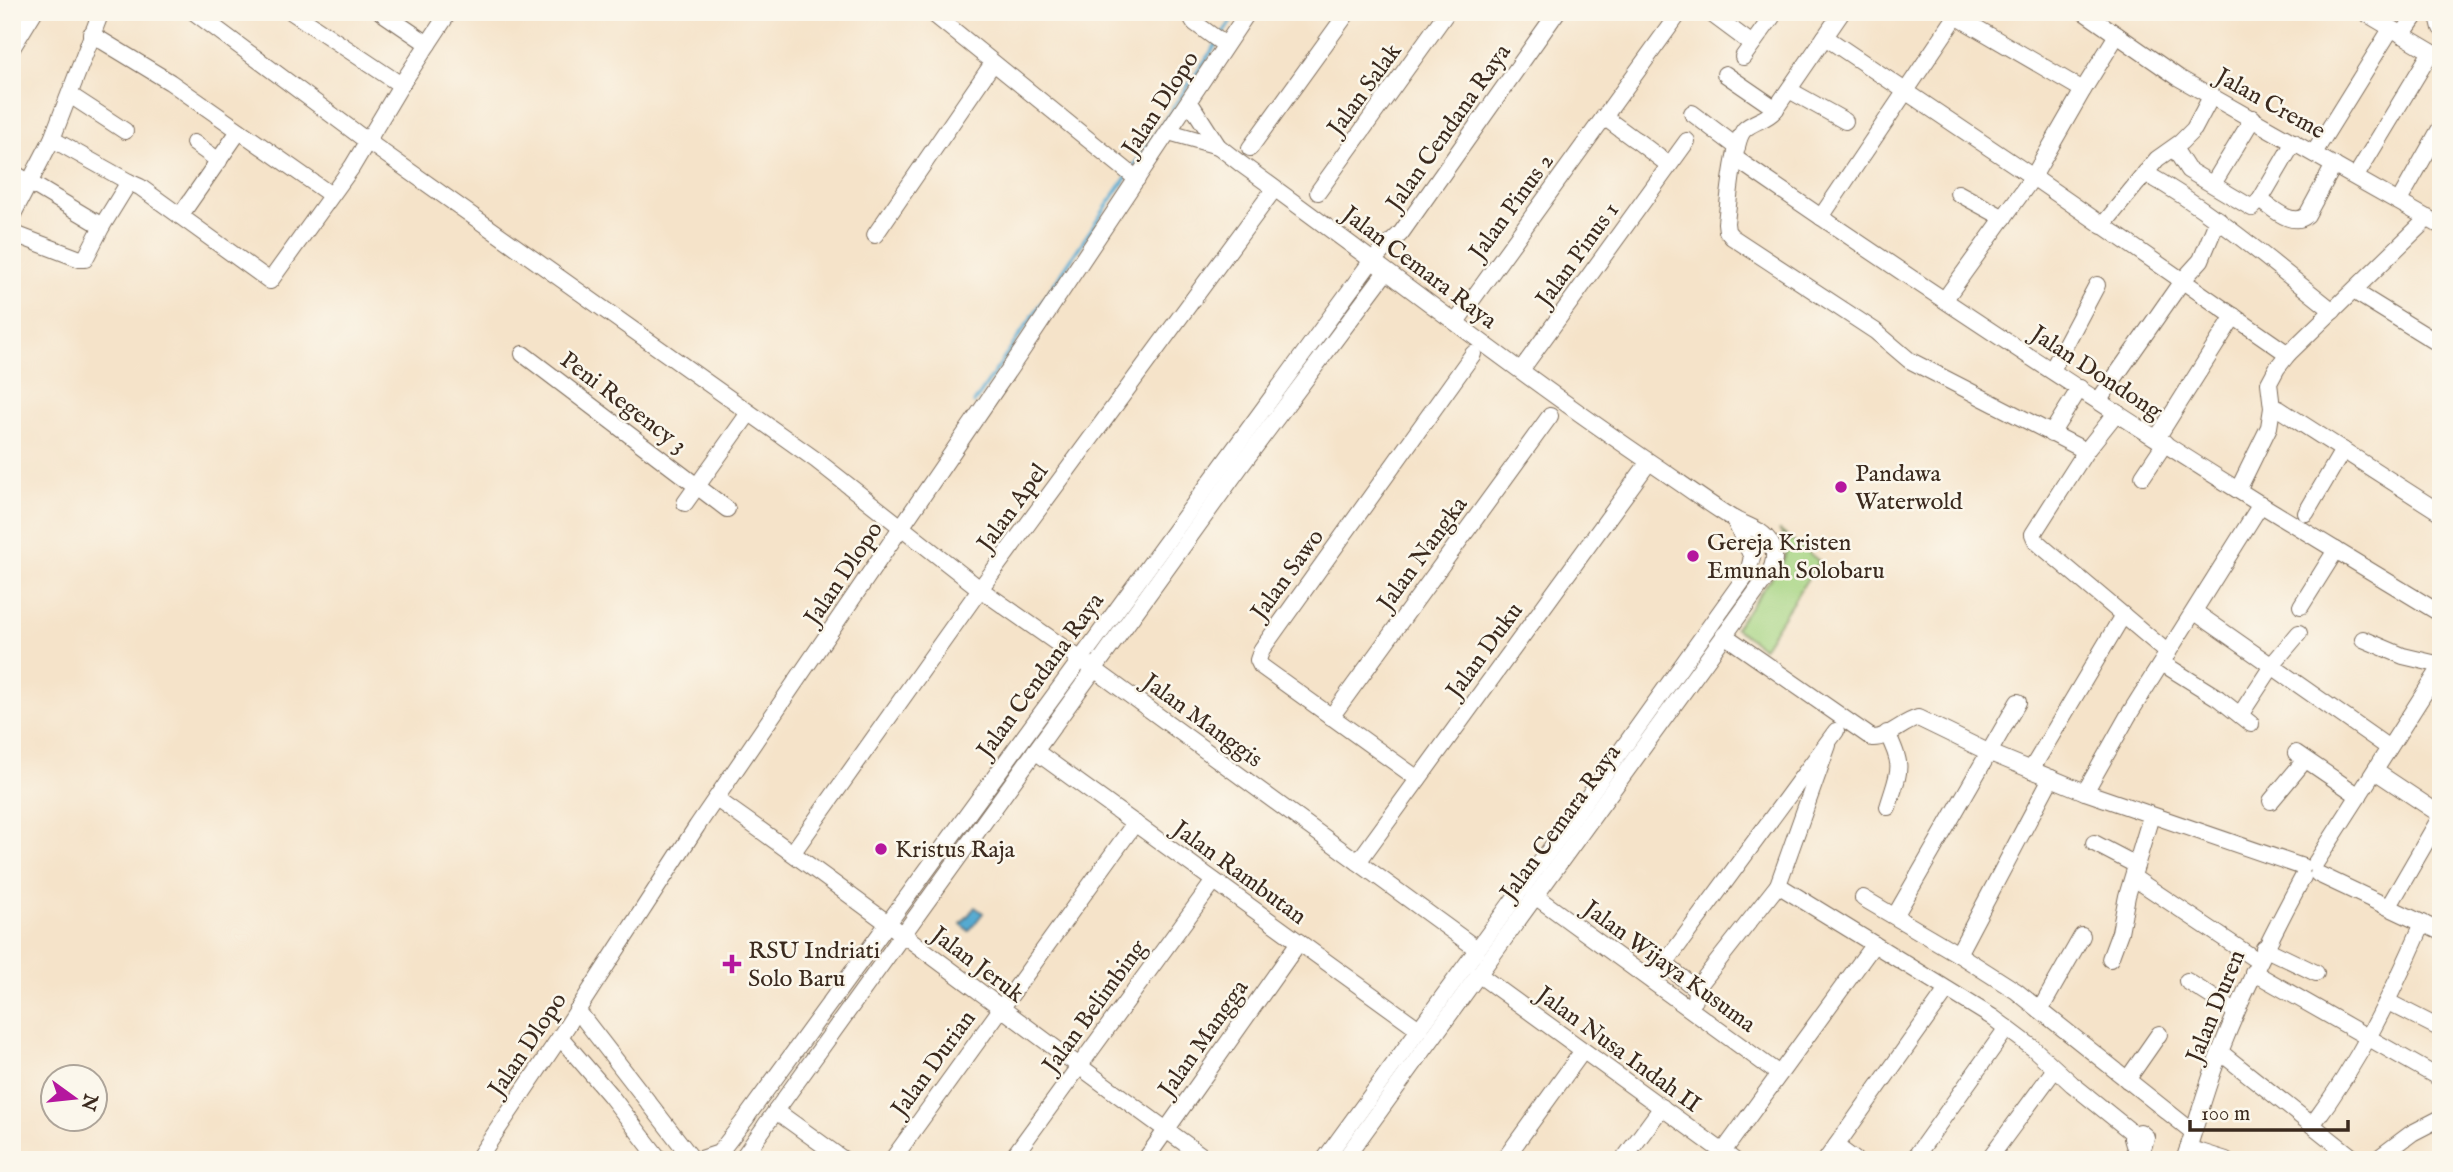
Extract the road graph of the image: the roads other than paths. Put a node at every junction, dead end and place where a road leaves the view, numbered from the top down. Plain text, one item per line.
1 (34, 12) edge
2 (101, 12) edge
3 (194, 12) edge
4 (292, 12) edge
5 (381, 12) edge
6 (449, 12) edge
7 (931, 12) edge
8 (1197, 12) edge
9 (1248, 12) edge
10 (1348, 12) edge
11 (1447, 12) edge
12 (1557, 12) edge
13 (1680, 12) edge
14 (1709, 12) edge
15 (1842, 12) edge
16 (2084, 12) edge
17 (2364, 12) edge
18 (2417, 12) edge
19 (2437, 12) edge
20 (1957, 14) edge
21 (1772, 17) dead end
22 (2441, 27) edge
23 (2396, 32) junction
24 (92, 34) junction
25 (2117, 35) junction
26 (1825, 37) junction
27 (1220, 41) junction
28 (428, 44) junction
29 (12, 48) edge
30 (2436, 55) edge
31 (993, 64) junction
32 (1725, 74) dead end
33 (401, 85) junction
34 (1789, 90) junction
35 (2082, 90) junction
36 (1905, 92) junction
37 (70, 94) junction
38 (2212, 95) junction
39 (1189, 101) junction
40 (1776, 108) junction
41 (1692, 113) dead end
42 (1604, 117) junction
43 (2253, 118) junction
44 (1845, 121) dead end
45 (2441, 127) edge
46 (125, 131) dead end
47 (239, 131) junction
48 (1169, 132) junction
49 (52, 139) junction
50 (367, 141) junction
51 (1687, 141) dead end
52 (2294, 142) junction
53 (194, 143) dead end
54 (1218, 146) junction
55 (1250, 148) dead end
56 (2174, 148) junction
57 (1736, 153) junction
58 (2314, 153) junction
59 (219, 161) junction
60 (2334, 164) junction
61 (1669, 165) junction
62 (12, 172) edge
63 (2145, 173) junction
64 (1132, 176) junction
65 (2356, 176) junction
66 (2033, 177) junction
67 (129, 182) junction
68 (31, 184) junction
69 (2213, 184) junction
70 (1272, 192) dead end
71 (1318, 192) dead end
72 (1958, 193) dead end
73 (331, 195) junction
74 (2260, 200) junction
75 (2399, 201) junction
76 (12, 216) edge
77 (180, 216) junction
78 (1821, 217) junction
79 (2004, 218) junction
80 (2218, 219) junction
81 (2437, 223) edge
82 (102, 226) junction
83 (2102, 226) junction
84 (12, 233) edge
85 (1401, 233) junction
86 (875, 235) dead end
87 (1372, 262) junction
88 (1386, 272) junction
89 (2182, 281) junction
90 (2096, 285) dead end
91 (2360, 295) dead end
92 (1945, 299) junction
93 (2333, 311) junction
94 (2234, 316) junction
95 (1456, 322) junction
96 (2441, 345) edge
97 (523, 354) dead end
98 (1473, 354) dead end
99 (2288, 354) junction
100 (1521, 370) junction
101 (2052, 370) junction
102 (2080, 388) junction
103 (2099, 400) junction
104 (2279, 410) dead end
105 (2117, 412) junction
106 (750, 413) junction
107 (1550, 416) dead end
108 (2051, 434) junction
109 (2161, 440) junction
110 (2343, 450) junction
111 (2086, 452) junction
112 (1234, 462) junction
113 (1646, 466) dead end
114 (2143, 476) dead end
115 (697, 486) junction
116 (2238, 490) junction
117 (685, 503) dead end
118 (2261, 504) junction
119 (727, 509) dead end
120 (2306, 513) dead end
121 (2441, 513) edge
122 (1734, 519) junction
123 (902, 527) junction
124 (2336, 550) junction
125 (980, 589) junction
126 (2301, 606) dead end
127 (2195, 612) junction
128 (2441, 614) edge
129 (2123, 615) junction
130 (1725, 624) junction
131 (2299, 633) dead end
132 (2363, 639) dead end
133 (2165, 658) junction
134 (1087, 664) junction
135 (2273, 666) junction
136 (2441, 666) edge
137 (2018, 702) dead end
138 (1331, 717) junction
139 (1887, 733) junction
140 (2389, 748) junction
141 (1035, 751) junction
142 (1988, 752) junction
143 (2031, 770) junction
144 (2375, 771) junction
145 (2051, 778) junction
146 (1418, 779) junction
147 (2085, 792) junction
148 (2359, 796) junction
149 (2271, 801) dead end
150 (722, 803) dead end
151 (1888, 807) dead end
152 (2151, 816) junction
153 (2441, 816) edge
154 (1135, 823) junction
155 (1576, 826) junction
156 (2094, 843) dead end
157 (793, 852) junction
158 (1358, 862) junction
159 (2310, 870) junction
160 (2135, 872) junction
161 (1214, 881) junction
162 (1778, 885) junction
163 (1535, 896) junction
164 (1863, 898) dead end
165 (2389, 906) junction
166 (1895, 916) junction
167 (886, 923) junction
168 (2435, 927) edge
169 (902, 935) junction
170 (2082, 936) dead end
171 (1299, 942) junction
172 (1874, 944) junction
173 (1477, 949) junction
174 (1958, 954) junction
175 (2109, 959) dead end
176 (2258, 960) junction
177 (1665, 964) junction
178 (2316, 973) dead end
179 (1478, 974) junction
180 (1652, 981) junction
181 (2187, 981) dead end
182 (1696, 989) junction
183 (1947, 990) junction
184 (2388, 1002) junction
185 (1000, 1009) junction
186 (577, 1010) junction
187 (2040, 1010) junction
188 (2236, 1012) junction
189 (1696, 1013) junction
190 (2007, 1028) junction
191 (1419, 1029) junction
192 (2441, 1029) edge
193 (2159, 1034) dead end
194 (560, 1037) junction
195 (2369, 1039) junction
196 (1582, 1052) junction
197 (2220, 1052) junction
198 (1078, 1066) junction
199 (2055, 1069) junction
200 (1779, 1074) junction
201 (629, 1078) junction
202 (1393, 1079) junction
203 (2441, 1079) edge
204 (2127, 1080) junction
205 (610, 1095) junction
206 (1661, 1107) junction
207 (776, 1111) junction
208 (2441, 1118) edge
209 (2312, 1125) junction
210 (1166, 1130) junction
211 (2193, 1132) junction
212 (2134, 1134) dead end
213 (1836, 1146) junction
214 (2001, 1153) edge
215 (2186, 1154) edge
216 (1725, 1157) edge
217 (703, 1159) edge
218 (477, 1160) edge
219 (660, 1160) edge
220 (694, 1160) edge
221 (741, 1160) edge
222 (844, 1160) edge
223 (892, 1160) edge
224 (1012, 1160) edge
225 (1144, 1160) edge
226 (1208, 1160) edge
227 (1324, 1160) edge
228 (1344, 1160) edge
229 (1504, 1160) edge
230 (1623, 1160) edge
231 (1826, 1160) edge
232 (1855, 1160) edge
233 (1913, 1160) edge
234 (1988, 1160) edge
235 (2226, 1160) edge
236 (2356, 1160) edge
237 (2376, 1160) edge

1 - 29 street
2 - 24 street
3 - 50 street, Jalan Manggis
4 - 33 street
5 - 28 street
6 - 28 street
7 - 31 street
8 - 27 street
9 - 27 street, Jalan Dlopo
10 - 55 street
11 - 71 street, Jalan Salak
12 - 85 street, Jalan Cendana Raya
13 - 42 street, Jalan Pinus 2
14 - 21 street
15 - 26 street
16 - 25 street, Jalan Creme
17 - 23 street
18 - 23 street
19 - 22 street
20 - 35 street
20 - 36 street
23 - 30 street
23 - 58 street
24 - 37 street
24 - 47 street
25 - 35 street
25 - 38 street, Jalan Creme
26 - 34 street
26 - 36 street
27 - 39 street, Jalan Dlopo
28 - 33 street
30 - 65 street
31 - 64 street
31 - 86 street
32 - 40 street
33 - 50 street
34 - 40 street
34 - 44 street
35 - 66 street
36 - 66 street
36 - 78 street
37 - 46 street
37 - 49 street
38 - 43 street, Jalan Creme
38 - 56 street
39 - 48 street, Jalan Dlopo
39 - 54 street
40 - 57 street
41 - 57 street, Jalan Dondong
42 - 61 street
42 - 95 street, Jalan Pinus 2
43 - 52 street, Jalan Creme
43 - 69 street
45 - 75 street
47 - 59 street
47 - 73 street
48 - 54 street
48 - 64 street, Jalan Dlopo
49 - 67 street
49 - 68 street
50 - 73 street
50 - 106 street, Jalan Manggis
51 - 61 street, Jalan Pinus 1
52 - 58 street, Jalan Creme
52 - 74 street
53 - 59 street
54 - 87 street, Jalan Cemara Raya
56 - 63 street
56 - 69 street
57 - 78 street, Jalan Dondong
57 - 108 street
58 - 60 street, Jalan Creme
59 - 77 street
60 - 65 street, Jalan Creme
60 - 74 street
61 - 100 street, Jalan Pinus 1
62 - 68 street
63 - 80 street
63 - 83 street
64 - 123 street, Jalan Dlopo
65 - 75 street, Jalan Creme
66 - 79 street
66 - 83 street
67 - 77 street
67 - 82 street
68 - 76 street
68 - 82 street
69 - 74 street
70 - 125 street, Jalan Apel
72 - 79 street
73 - 77 street
75 - 81 street, Jalan Creme
78 - 92 street, Jalan Dondong
79 - 92 street
80 - 89 street
80 - 93 street
81 - 93 street
82 - 84 street
83 - 89 street
85 - 87 street, Jalan Cendana Raya
85 - 88 street, Jalan Cendana Raya
87 - 88 street, Jalan Cemara Raya
87 - 112 street, Jalan Cendana Raya
88 - 95 street, Jalan Cemara Raya
88 - 112 street, Jalan Cendana Raya
89 - 94 street
89 - 103 street
90 - 101 street
91 - 96 street
92 - 101 street, Jalan Dondong
93 - 99 street
94 - 99 street
94 - 109 street
95 - 100 street, Jalan Cemara Raya
97 - 115 street, Peni Regency 3
98 - 138 street, Jalan Sawo
99 - 116 street
100 - 122 street, Jalan Cemara Raya
101 - 102 street, Jalan Dondong
102 - 103 street, Jalan Dondong
102 - 108 street
103 - 105 street, Jalan Dondong
104 - 110 street
105 - 109 street, Jalan Dondong
105 - 111 street
106 - 115 street, Peni Regency 3
106 - 123 street, Jalan Manggis
107 - 138 street, Jalan Nangka
108 - 111 street
109 - 114 street
109 - 116 street, Jalan Dondong
110 - 120 street
110 - 121 street
111 - 129 street
112 - 134 street, Jalan Cendana Raya
113 - 146 street, Jalan Duku
115 - 117 street, Peni Regency 3
115 - 119 street, Peni Regency 3
116 - 118 street, Jalan Dondong
118 - 124 street, Jalan Dondong
118 - 127 street
122 - 130 street, Jalan Cemara Raya
122 - 130 street, Jalan Cemara Raya
123 - 125 street, Jalan Manggis
123 - 186 street, Jalan Dlopo
124 - 126 street
124 - 128 street, Jalan Dondong
125 - 134 street, Jalan Manggis
125 - 157 street, Jalan Apel
127 - 133 street
127 - 135 street
129 - 133 street
129 - 143 street
130 - 139 street
130 - 155 street, Jalan Cemara Raya
131 - 135 street
132 - 136 street
133 - 135 street
133 - 147 street
134 - 141 street, Jalan Cendana Raya
134 - 158 street, Jalan Manggis
134 - 167 street, Jalan Cendana Raya
135 - 140 street
136 - 140 street, Jalan Duren
137 - 142 street
138 - 146 street, Jalan Sawo
139 - 142 street
139 - 151 street
140 - 144 street, Jalan Duren
141 - 154 street, Jalan Rambutan
141 - 169 street, Jalan Cendana Raya
142 - 143 street
142 - 166 street
143 - 145 street
144 - 148 street, Jalan Duren
144 - 153 street
145 - 147 street
145 - 174 street
146 - 158 street, Jalan Duku
147 - 152 street
148 - 149 street
148 - 159 street, Jalan Duren
150 - 157 street, Jalan Jeruk
152 - 159 street
152 - 160 street
153 - 165 street
154 - 161 street, Jalan Rambutan
154 - 185 street, Jalan Durian
155 - 163 street, Jalan Cemara Raya
155 - 173 street, Jalan Cemara Raya
156 - 160 street
157 - 167 street, Jalan Jeruk
158 - 173 street, Jalan Manggis
159 - 165 street
159 - 176 street, Jalan Duren
160 - 175 street
160 - 176 street
161 - 171 street, Jalan Rambutan
161 - 198 street, Jalan Belimbing
162 - 172 street
162 - 177 street
162 - 182 street
163 - 179 street, Jalan Cemara Raya
163 - 180 street, Jalan Wijaya Kusuma
164 - 166 street
165 - 168 street
166 - 174 street
167 - 169 street, Jalan Jeruk
167 - 217 street, Jalan Cendana Raya
168 - 184 street
169 - 185 street, Jalan Jeruk
169 - 207 street, Jalan Cendana Raya
170 - 187 street
171 - 191 street, Jalan Rambutan
171 - 210 street, Jalan Mangga
172 - 183 street
172 - 200 street
173 - 191 street, Jalan Cemara Raya
174 - 187 street
176 - 178 street
176 - 188 street, Jalan Duren
176 - 195 street
177 - 180 street
177 - 182 street
179 - 196 street, Jalan Nusa Indah II
179 - 202 street, Jalan Cemara Raya
180 - 189 street, Jalan Wijaya Kusuma
181 - 188 street
182 - 189 street
183 - 190 street
183 - 213 street
184 - 192 street
184 - 195 street
185 - 198 street, Jalan Jeruk
185 - 223 street, Jalan Durian
186 - 194 street, Jalan Dlopo
186 - 201 street
187 - 204 street
188 - 197 street, Jalan Duren
189 - 200 street, Jalan Wijaya Kusuma
190 - 199 street
190 - 233 street
191 - 202 street, Jalan Cemara Raya
193 - 204 street
194 - 205 street
194 - 218 street, Jalan Dlopo
195 - 203 street
195 - 209 street
196 - 206 street, Jalan Nusa Indah II
196 - 229 street
197 - 209 street
197 - 211 street, Jalan Duren
198 - 210 street, Jalan Jeruk
198 - 224 street, Jalan Belimbing
199 - 212 street
199 - 214 street
200 - 216 street
201 - 205 street
201 - 220 street
202 - 227 street, Jalan Cemara Raya
202 - 228 street, Jalan Cemara Raya
204 - 211 street
205 - 219 street
206 - 216 street, Jalan Nusa Indah II
206 - 230 street
207 - 221 street, Jalan Cendana Raya
207 - 222 street
208 - 237 street
209 - 236 street
210 - 225 street, Jalan Mangga
210 - 226 street, Jalan Jeruk
211 - 215 street, Jalan Duren
213 - 231 street
213 - 232 street
214 - 234 street
215 - 235 street
217 - 220 street

